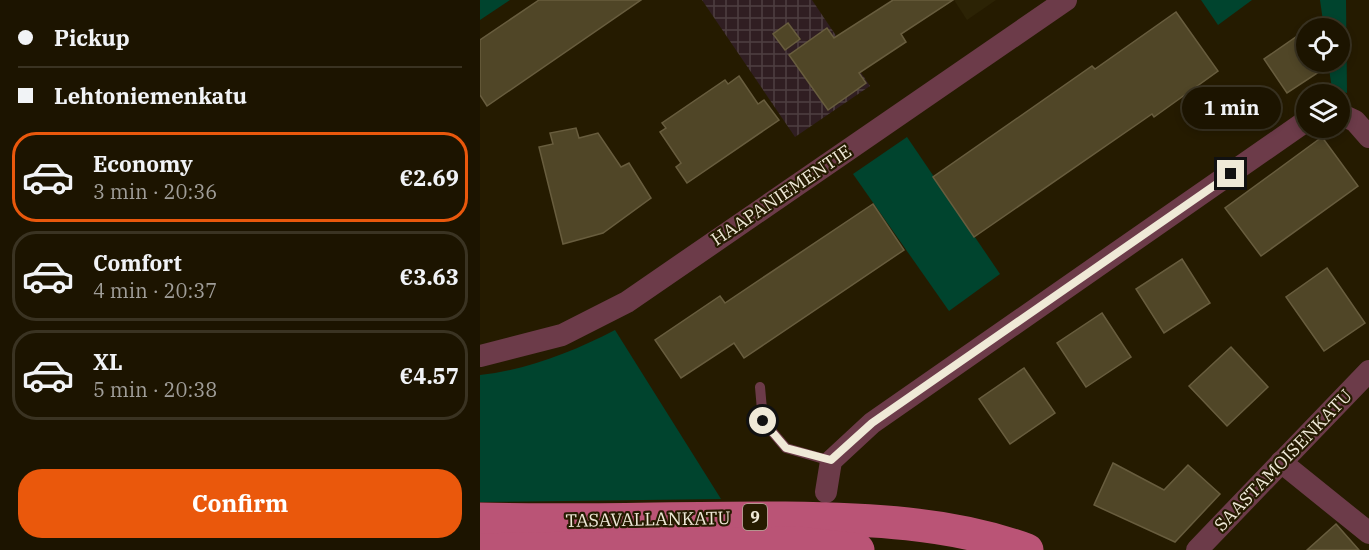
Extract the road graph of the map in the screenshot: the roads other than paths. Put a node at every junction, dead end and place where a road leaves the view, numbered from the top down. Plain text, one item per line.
1 (1066, 0) edge
2 (1350, 119) edge
3 (1296, 128) edge
4 (1369, 138) edge
5 (480, 356) edge
6 (1369, 371) edge
7 (760, 387) dead end
8 (831, 460) junction
9 (1281, 462) junction
10 (826, 492) dead end
11 (480, 519) edge
12 (1369, 533) edge
13 (480, 550) edge
14 (858, 550) edge
15 (1027, 550) edge
16 (1197, 550) edge

1 - 5 street, HAAPANIEMENTIE
2 - 4 street
3 - 8 street
6 - 9 street, SAASTAMOISENKATU
7 - 8 lane
8 - 10 street
9 - 12 street
9 - 16 street, SAASTAMOISENKATU
11 - 15 main road, TASAVALLANKATU / 9
13 - 14 main road, TASAVALLANKATU / 9

